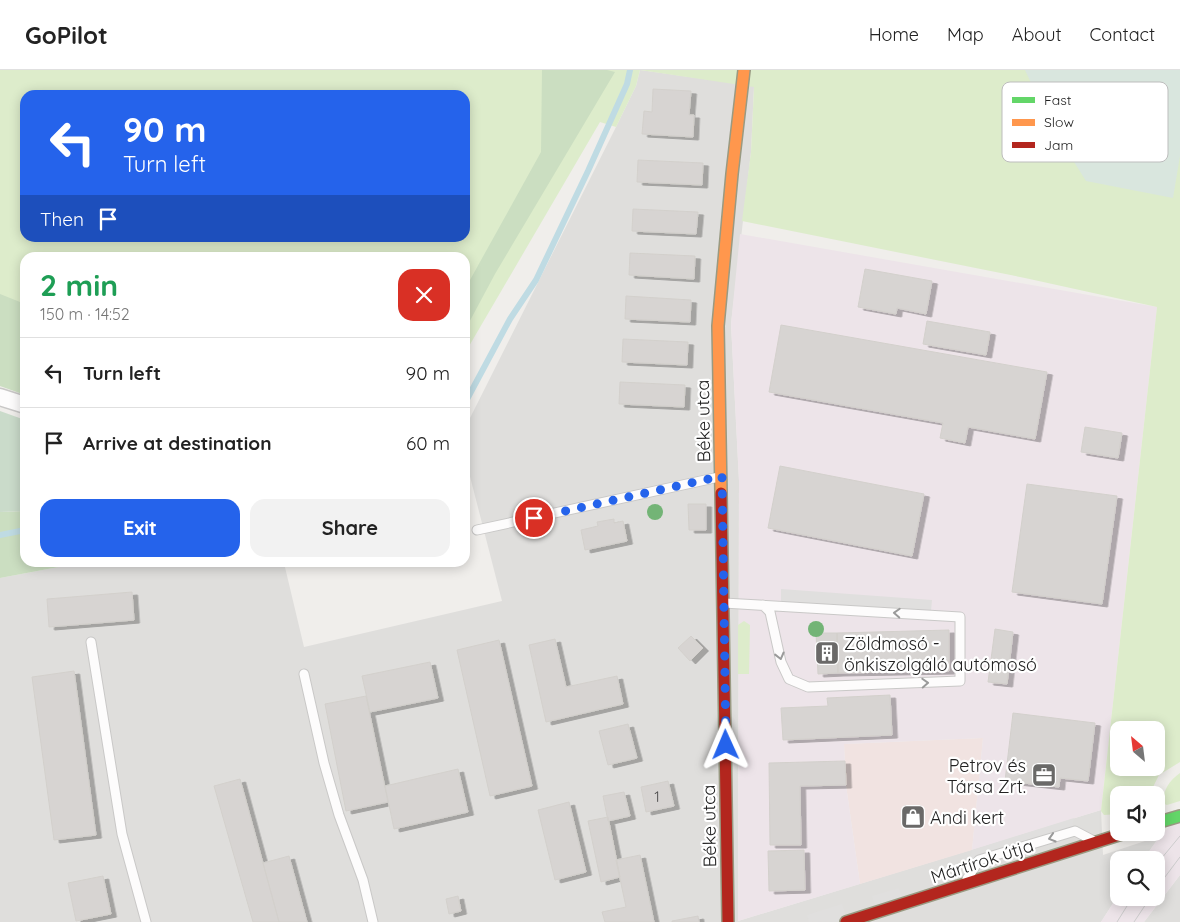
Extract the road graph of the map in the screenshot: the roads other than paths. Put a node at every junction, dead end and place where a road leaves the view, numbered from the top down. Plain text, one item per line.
1 (744, 70) edge
2 (0, 396) edge
3 (20, 403) edge
4 (722, 476) junction
5 (477, 530) dead end
6 (724, 603) junction
7 (763, 605) junction
8 (90, 642) dead end
9 (304, 674) dead end
10 (1180, 816) edge
11 (1165, 821) edge
12 (1110, 838) edge
13 (1097, 842) junction
14 (963, 885) junction
15 (146, 922) edge
16 (373, 922) edge
17 (728, 922) edge
18 (846, 922) edge

1 - 4 street, Béke utca
2 - 3 street
4 - 5 lane
4 - 6 street, Béke utca
6 - 7 lane
6 - 17 street, Béke utca
7 -> 7 lane
8 - 15 lane
9 - 16 lane
10 - 11 street
12 - 13 street, Mártírok útja
13 - 14 street, Mártírok útja
13 -> 14 lane
14 - 18 street, Mártírok útja

